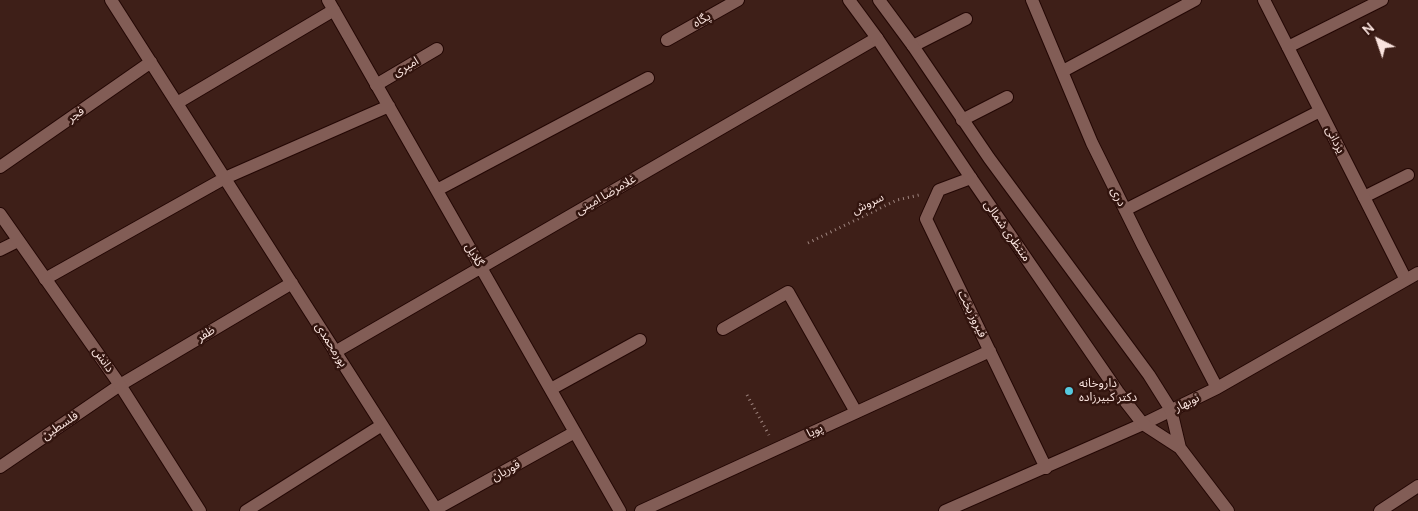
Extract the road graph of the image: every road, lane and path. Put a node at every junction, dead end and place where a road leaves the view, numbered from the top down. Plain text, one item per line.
1 (111, 0) edge
2 (738, 0) edge
3 (848, 0) edge
4 (880, 0) edge
5 (1032, 0) edge
6 (1195, 0) edge
7 (1264, 0) edge
8 (1382, 0) edge
9 (331, 5) edge
10 (966, 19) dead end
11 (877, 38) junction
12 (666, 40) dead end
13 (913, 46) junction
14 (1288, 47) junction
15 (437, 49) dead end
16 (151, 62) junction
17 (1063, 71) junction
18 (648, 78) dead end
19 (376, 84) junction
20 (1007, 97) dead end
21 (177, 103) junction
22 (389, 106) junction
23 (1320, 111) junction
24 (962, 120) junction
25 (0, 167) edge
26 (1408, 175) dead end
27 (225, 178) junction
28 (971, 178) junction
29 (437, 190) junction
30 (939, 190) junction
31 (1364, 198) junction
32 (1125, 210) junction
33 (0, 214) edge
34 (18, 241) junction
35 (808, 243) dead end
36 (0, 250) edge
37 (481, 267) junction
38 (1418, 273) edge
39 (45, 279) junction
40 (1406, 280) junction
41 (292, 283) junction
42 (723, 329) dead end
43 (640, 340) dead end
44 (990, 351) junction
45 (335, 352) junction
46 (120, 385) junction
47 (1216, 388) junction
48 (551, 390) junction
49 (747, 395) dead end
50 (1172, 410) junction
51 (856, 412) junction
52 (1143, 424) junction
53 (382, 425) junction
54 (576, 432) junction
55 (1180, 448) junction
56 (776, 449) junction
57 (0, 467) edge
58 (1046, 468) junction
59 (1418, 486) edge
60 (436, 510) edge
61 (200, 511) edge
62 (246, 511) edge
63 (620, 511) edge
64 (641, 511) edge
65 (945, 511) edge
66 (1228, 511) edge
67 (1380, 511) edge

1 - 16 street, پورمحمدی
2 - 12 street, پگاه
3 - 11 street, منتظری شمالی
4 - 13 street, منتظری شمالی
5 - 17 street, دری
6 - 17 street
7 - 14 street, یزدانی
8 - 14 street
9 - 19 street, گلایل
9 - 21 street
10 - 13 street
11 - 28 street, منتظری شمالی
11 - 37 street, غلامرضا امینی
13 - 24 street, منتظری شمالی
14 - 23 street, یزدانی
15 - 19 street, امیری
16 - 21 street, پورمحمدی
16 - 25 street, فجر
17 - 32 street, دری
18 - 29 street
19 - 22 street, گلایل
20 - 24 street
21 - 27 street, پورمحمدی
22 - 27 street
22 - 29 street, گلایل
23 - 31 street, یزدانی
23 - 32 street
24 - 50 street, منتظری شمالی
26 - 31 street
27 - 39 street
27 - 41 street, پورمحمدی
28 - 30 street
28 - 52 street, منتظری شمالی
29 - 37 street, گلایل
30 - 35 path, سروش
30 - 44 street, فیروز بخت
31 - 40 street, یزدانی
32 - 47 street, دری
33 - 34 street, دانش
34 - 36 street
34 - 39 street, دانش
37 - 45 street, غلامرضا امینی
37 - 48 street, گلایل
38 - 40 street, نوبهار
39 - 46 street, دانش
40 - 47 street, نوبهار
41 - 45 street, پورمحمدی
41 - 46 street, ظفر
42 - 51 street
43 - 48 street
44 - 51 street, پویا
44 - 58 street, فیروز بخت
45 - 53 street, پورمحمدی
46 - 57 street, فلسطین
46 - 61 street, دانش
47 - 50 street, نوبهار
48 - 54 street, گلایل
49 - 56 path
50 - 52 street, نوبهار
50 - 55 street, منتظری شمالی
51 - 56 street, پویا
52 - 55 street, منتظری شمالی
52 - 58 street, نوبهار
53 - 60 street, پورمحمدی
53 - 62 street
54 - 60 street, قوریان
54 - 63 street, گلایل
55 - 66 street, منتظری شمالی
56 - 64 street, پویا
58 - 65 street, نوبهار
59 - 67 street

